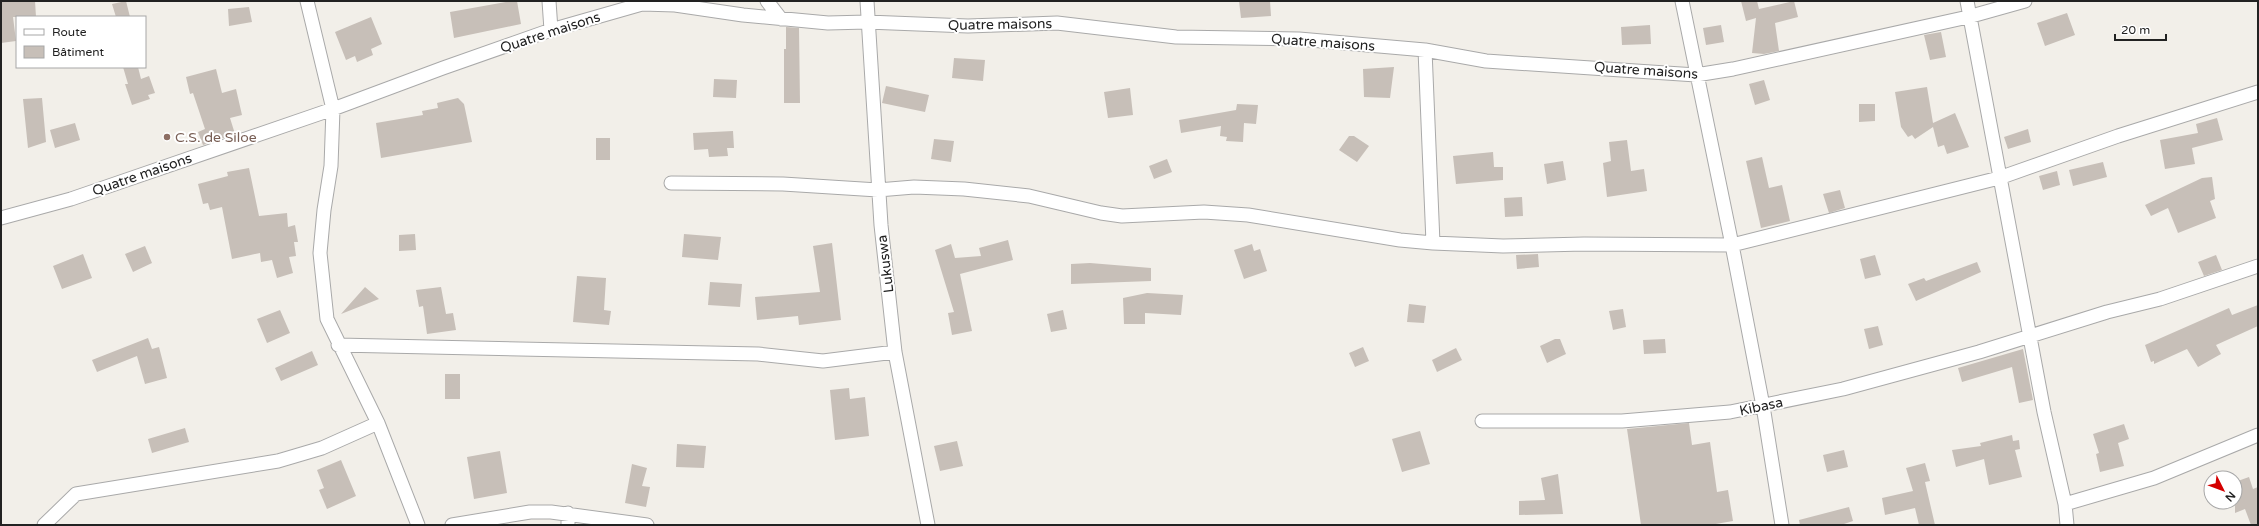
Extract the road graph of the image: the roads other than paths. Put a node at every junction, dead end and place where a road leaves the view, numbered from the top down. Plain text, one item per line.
1 (307, 1) edge
2 (549, 1) edge
3 (767, 1) edge
4 (867, 1) edge
5 (1682, 1) edge
6 (1967, 1) edge
7 (2025, 1) edge
8 (1968, 16) junction
9 (781, 19) junction
10 (867, 22) junction
11 (551, 30) junction
12 (1425, 50) junction
13 (1696, 75) junction
14 (2258, 92) edge
15 (333, 109) junction
16 (1999, 178) junction
17 (671, 183) dead end
18 (878, 190) junction
19 (1, 218) edge
20 (1433, 243) junction
21 (1732, 245) junction
22 (2258, 266) edge
23 (2031, 335) junction
24 (338, 345) junction
25 (896, 352) junction
26 (1763, 406) junction
27 (1482, 421) dead end
28 (378, 423) junction
29 (2258, 435) edge
30 (2066, 504) junction
31 (568, 519) edge
32 (44, 525) edge
33 (418, 525) edge
34 (452, 525) edge
35 (647, 525) edge
36 (928, 525) edge
37 (1782, 525) edge
38 (2067, 525) edge

1 - 15 street
2 - 11 street
3 - 9 street
4 - 10 street, Lukuswa
5 - 13 street
6 - 8 street
7 - 8 street, Quatre maisons
8 - 13 street, Quatre maisons
8 - 16 street
9 - 10 street, Quatre maisons
9 - 11 street, Quatre maisons
10 - 12 street, Quatre maisons
10 - 18 street, Lukuswa
11 - 15 street, Quatre maisons
12 - 13 street, Quatre maisons
12 - 20 street
13 - 21 street
14 - 16 street
15 - 19 street, Quatre maisons
15 - 24 street
16 - 21 street
16 - 23 street
17 - 18 street
18 - 20 street
18 - 25 street, Lukuswa
20 - 21 street
21 - 26 street
22 - 23 street, Kibasa
23 - 26 street, Kibasa
23 - 30 street
24 - 25 street
24 - 28 street
25 - 36 street, Lukuswa
26 - 27 street, Kibasa
26 - 37 street
28 - 32 street
28 - 33 street
29 - 30 street
30 - 38 street
31 - 34 street
31 - 35 street

